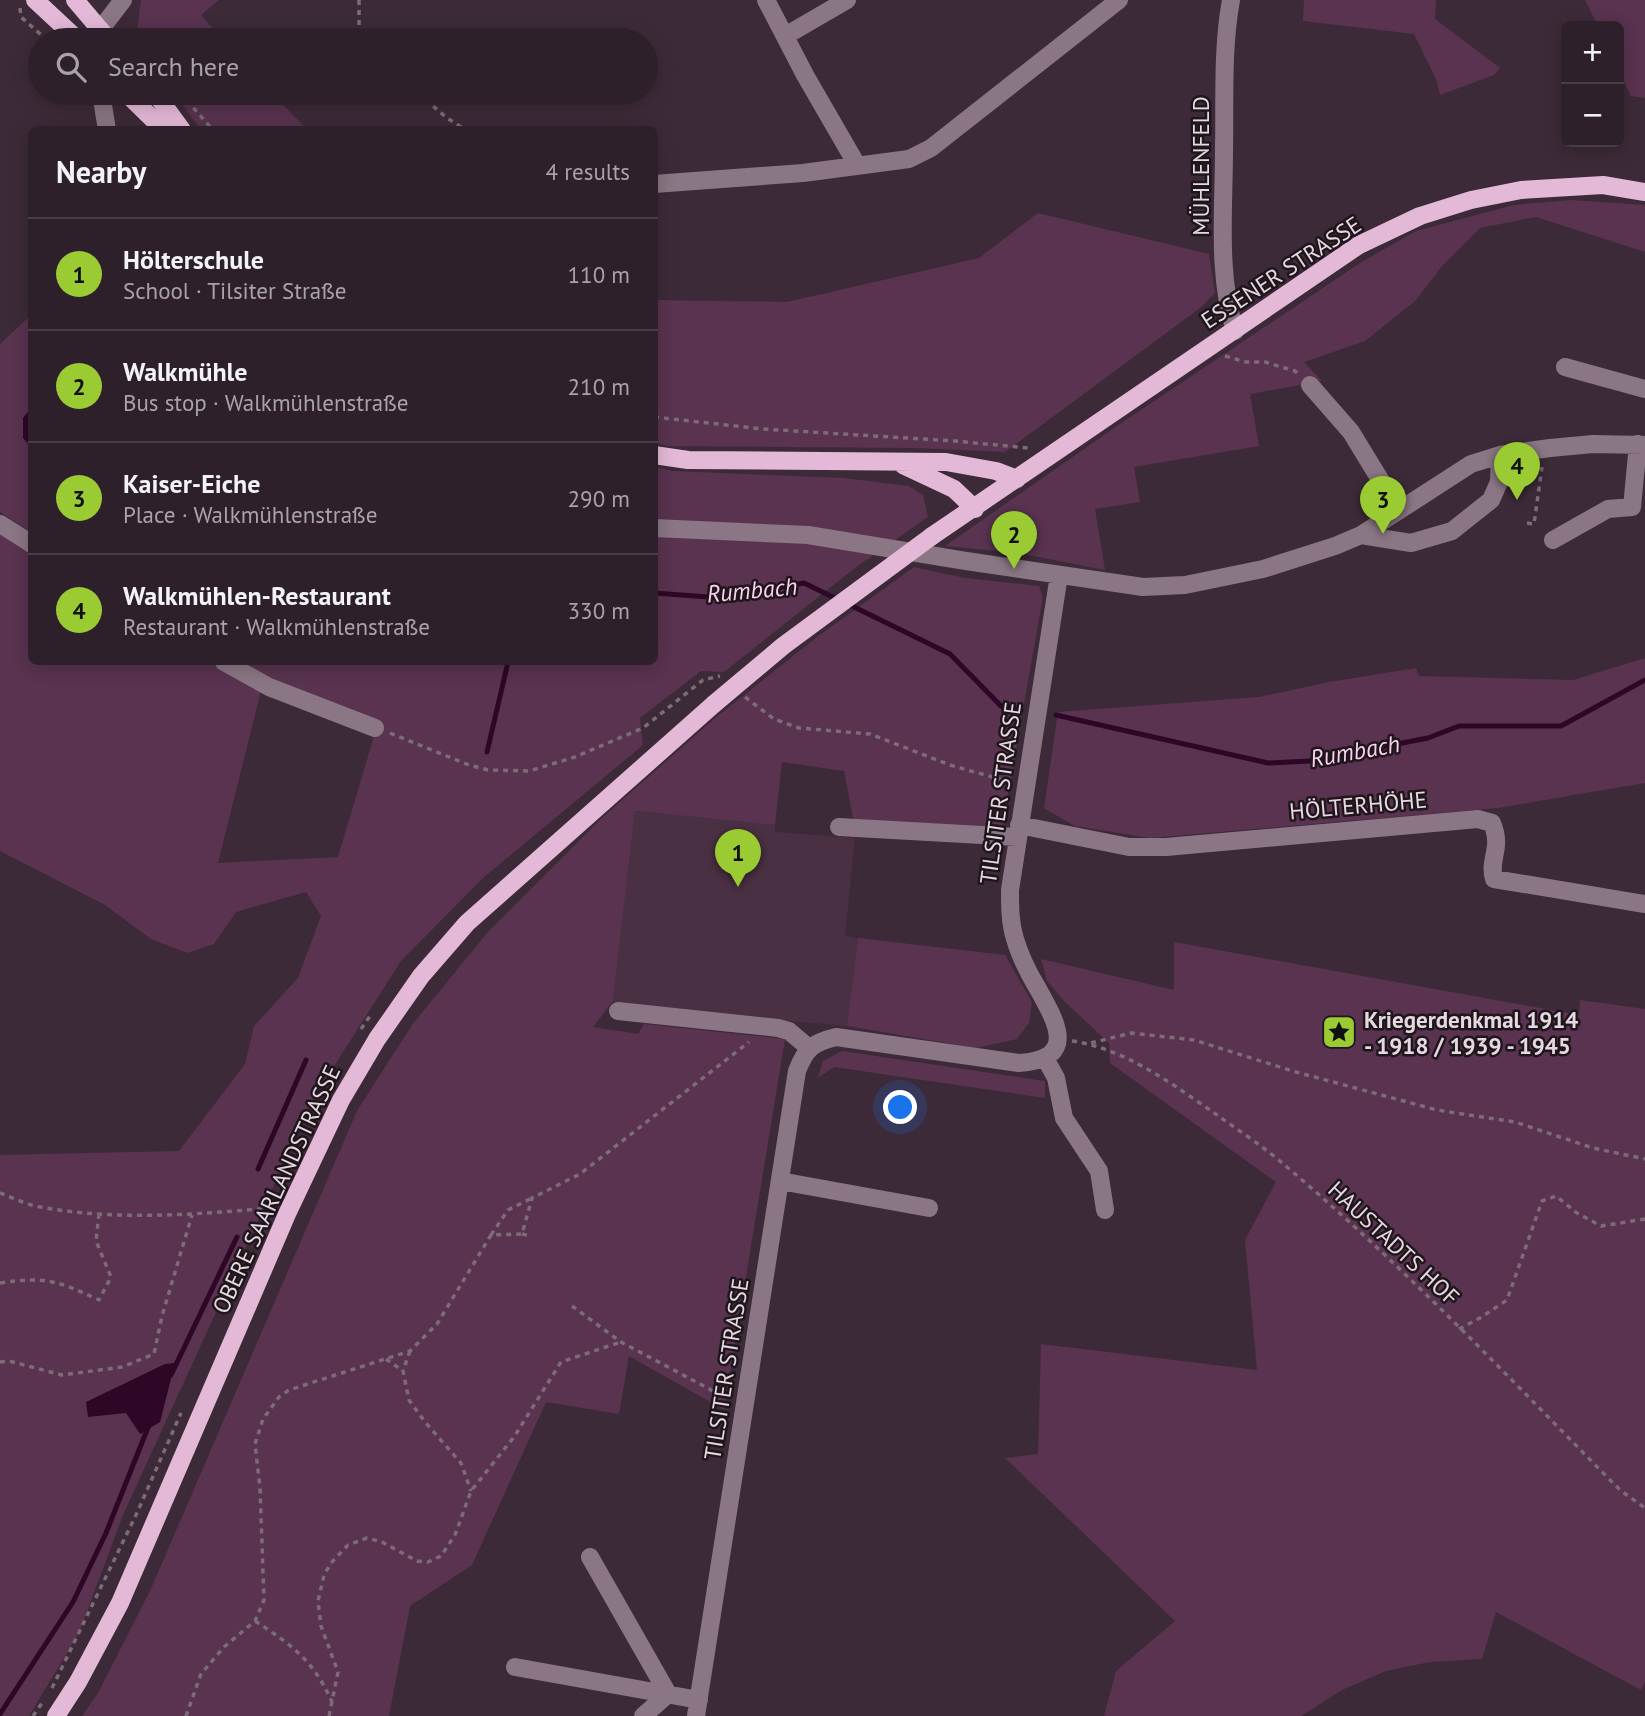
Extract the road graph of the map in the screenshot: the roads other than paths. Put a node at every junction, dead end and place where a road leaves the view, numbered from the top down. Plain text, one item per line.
1 (35, 0) edge
2 (75, 0) edge
3 (123, 0) edge
4 (766, 0) edge
5 (847, 0) edge
6 (1119, 0) edge
7 (1230, 5) edge
8 (65, 28) edge
9 (95, 28) edge
10 (107, 28) edge
11 (785, 36) junction
12 (103, 105) edge
13 (138, 105) edge
14 (164, 105) edge
15 (106, 126) edge
16 (160, 126) edge
17 (179, 126) edge
18 (857, 165) junction
19 (658, 184) edge
20 (1645, 192) edge
21 (1235, 331) junction
22 (1564, 367) dead end
23 (1310, 385) road end
24 (1645, 389) edge
25 (1642, 445) edge
26 (658, 456) edge
27 (1500, 456) junction
28 (897, 462) junction
29 (1017, 479) junction
30 (975, 509) junction
31 (1398, 509) junction
32 (0, 524) edge
33 (658, 528) edge
34 (1361, 535) junction
35 (932, 536) joint
36 (1553, 540) dead end
37 (28, 542) edge
38 (1059, 575) junction
39 (229, 665) edge
40 (375, 727) dead end
41 (839, 828) dead end
42 (1018, 831) junction
43 (1645, 904) edge
44 (618, 1011) dead end
45 (809, 1048) junction
46 (1045, 1058) junction
47 (780, 1181) junction
48 (929, 1208) dead end
49 (1105, 1210) dead end
50 (590, 1557) dead end
51 (515, 1667) dead end
52 (668, 1694) junction
53 (697, 1708) edge
54 (56, 1716) edge
55 (643, 1716) edge

1 - 8 main road
2 - 9 main road
3 - 10 street
4 - 11 street
5 - 11 street
6 - 18 street
7 - 21 street, MÜHLENFELD
11 - 18 street
12 - 15 street
13 - 16 main road
14 - 17 main road
18 - 19 street
20 - 21 main road, ESSENER STRASSE
21 - 29 main road, ESSENER STRASSE
22 - 24 street
23 - 31 street
25 - 27 street
25 - 36 street
26 - 28 main road
27 - 31 street
27 - 34 street
28 - 29 main road
28 - 30 main road
29 - 30 main road, ESSENER STRASSE
30 - 35 main road, ESSENER STRASSE
31 - 34 street
32 - 37 street
33 - 38 street
34 - 38 street
35 - 54 main road, OBERE SAARLANDSTRASSE, bridge
38 - 42 street, TILSITER STRASSE
39 - 40 street
41 - 42 street
42 - 43 street, HÖLTERHÖHE
42 - 46 street, TILSITER STRASSE
44 - 45 street
45 - 46 street
45 - 47 street, TILSITER STRASSE
46 - 49 street
47 - 48 street
47 - 53 street, TILSITER STRASSE
50 - 52 street
51 - 52 street, TILSITER STRASSE
52 - 53 street, TILSITER STRASSE
52 - 55 street

